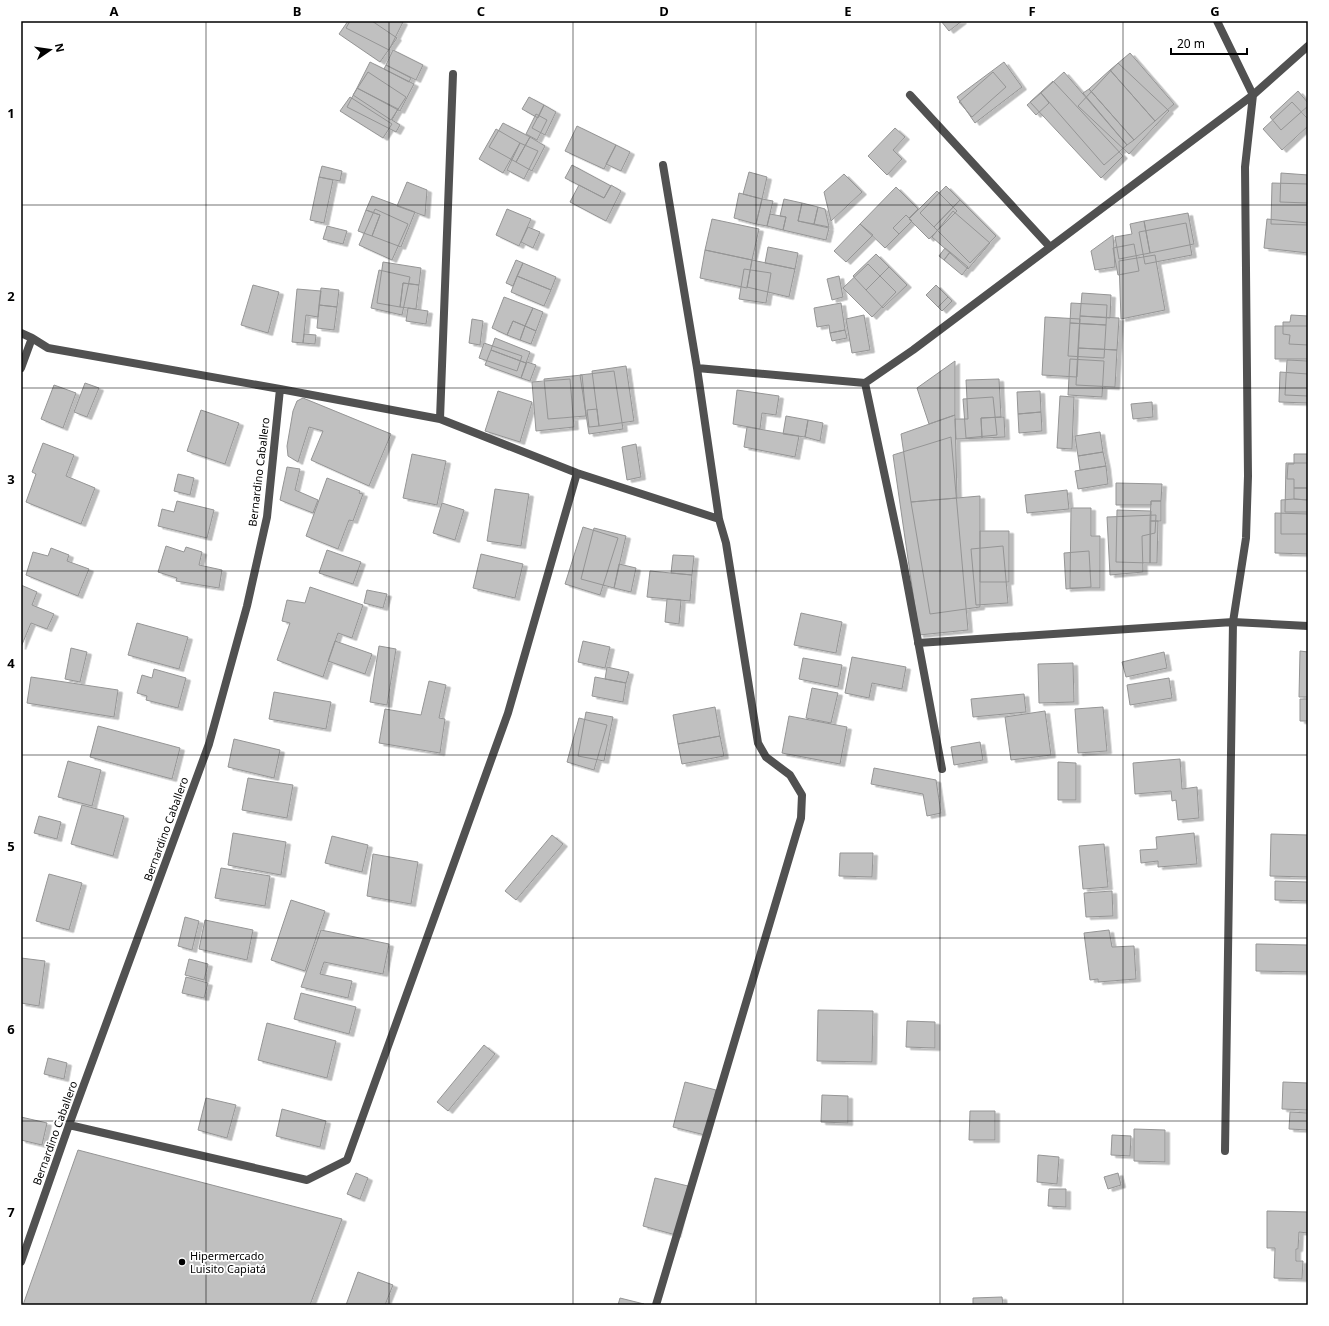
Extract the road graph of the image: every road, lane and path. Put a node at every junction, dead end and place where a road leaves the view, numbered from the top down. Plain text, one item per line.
1 (1217, 21) edge
2 (1308, 46) edge
3 (453, 74) dead end
4 (910, 95) dead end
5 (1253, 95) junction
6 (663, 165) dead end
7 (1050, 247) junction
8 (21, 333) edge
9 (32, 338) junction
10 (21, 368) edge
11 (697, 368) junction
12 (865, 383) junction
13 (280, 389) junction
14 (440, 419) junction
15 (577, 473) junction
16 (719, 519) junction
17 (1233, 622) junction
18 (1308, 626) edge
19 (918, 643) junction
20 (942, 769) dead end
21 (69, 1125) junction
22 (1225, 1152) dead end
23 (21, 1262) edge
24 (656, 1305) edge

1 - 5 street
2 - 5 street
3 - 14 street
4 - 7 street
5 - 7 street
5 - 17 street
6 - 11 street
7 - 12 street
8 - 9 street
9 - 10 street
9 - 13 street
11 - 12 street
11 - 16 street
12 - 19 street
13 - 14 street
13 - 21 street, Bernardino Caballero
14 - 15 street
15 - 16 street
15 - 21 street
16 - 24 street
17 - 18 street
17 - 19 street
17 - 22 street
19 - 20 street
21 - 23 street, Bernardino Caballero

